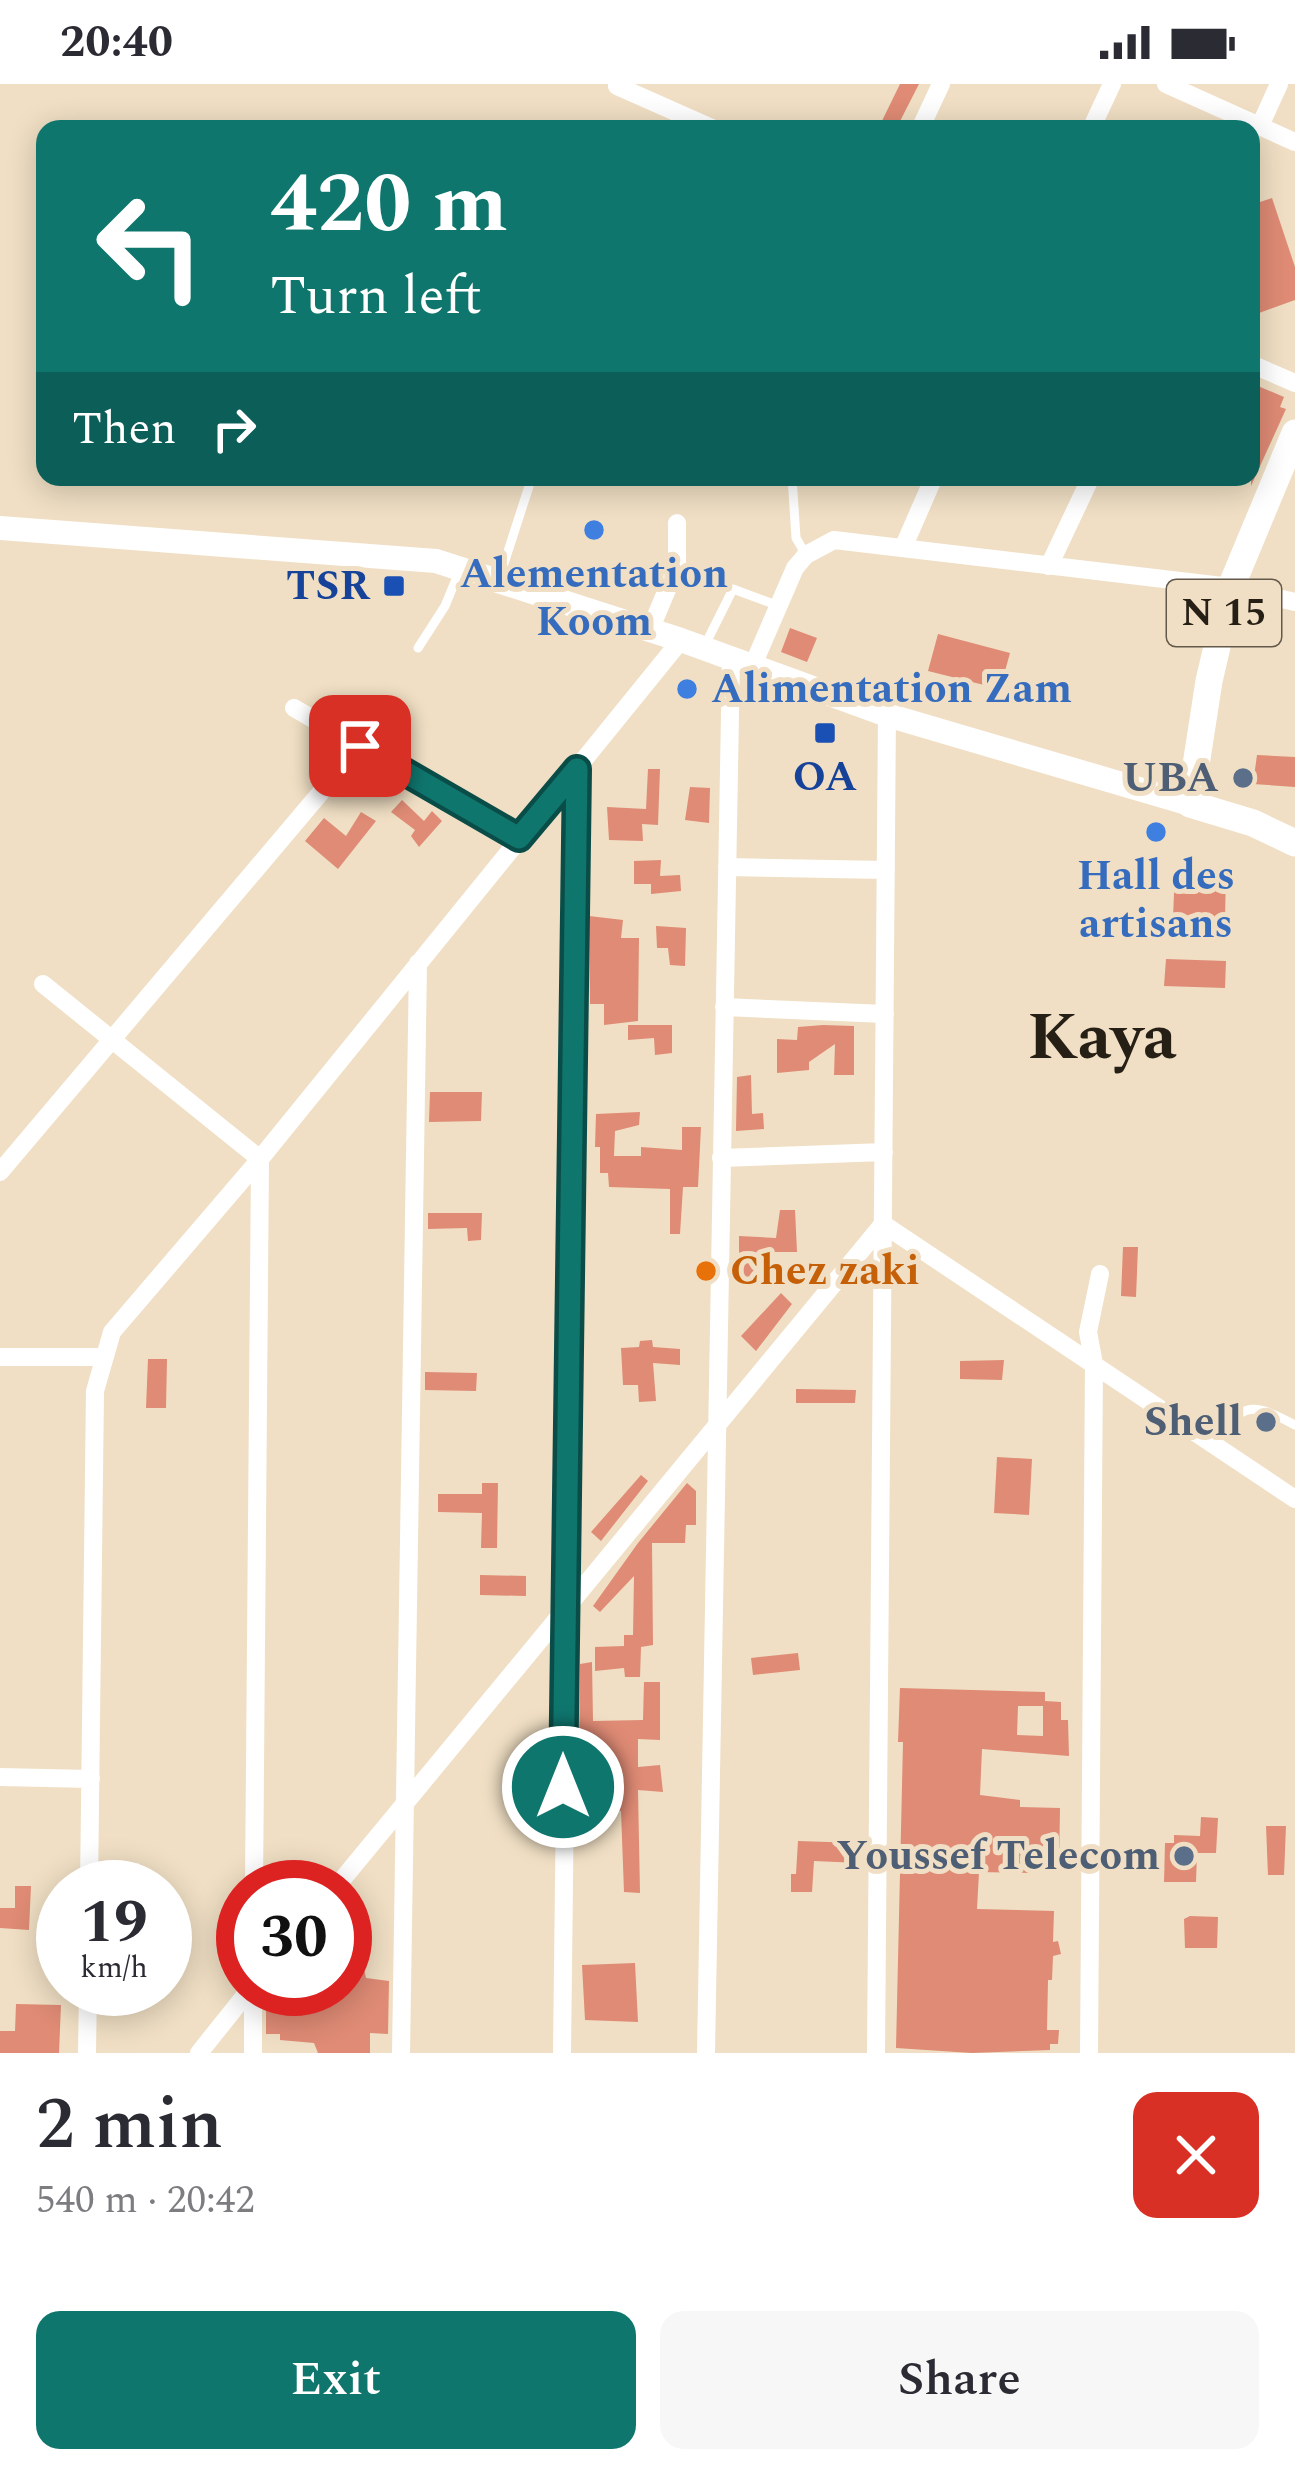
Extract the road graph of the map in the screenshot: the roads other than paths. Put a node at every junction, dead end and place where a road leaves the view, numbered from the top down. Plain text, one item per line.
1 (941, 84) edge
2 (1112, 84) edge
3 (1166, 84) edge
4 (1279, 84) edge
5 (616, 86) edge
6 (693, 120) edge
7 (924, 120) edge
8 (1095, 120) edge
9 (1247, 120) edge
10 (1260, 126) joint
11 (1295, 142) edge
12 (1260, 368) edge
13 (1295, 383) edge
14 (1295, 433) edge
15 (529, 486) edge
16 (793, 486) edge
17 (930, 486) edge
18 (1087, 486) edge
19 (677, 523) dead end
20 (0, 528) edge
21 (903, 548) junction
22 (806, 555) junction
23 (1049, 566) junction
24 (460, 567) junction
25 (499, 578) junction
26 (1231, 587) junction
27 (1295, 602) edge
28 (779, 605) junction
29 (650, 629) junction
30 (692, 644) junction
31 (418, 648) dead end
32 (742, 662) junction
33 (294, 708) dead end
34 (887, 715) junction
35 (360, 746) junction
36 (577, 769) junction
37 (1190, 804) junction
38 (1295, 820) edge
39 (1253, 823) junction
40 (519, 838) junction
41 (1295, 843) edge
42 (727, 867) junction
43 (886, 870) junction
44 (418, 963) junction
45 (43, 984) dead end
46 (724, 1007) junction
47 (885, 1014) junction
48 (111, 1038) junction
49 (884, 1151) junction
50 (721, 1158) junction
51 (260, 1159) junction
52 (0, 1172) edge
53 (883, 1224) junction
54 (1100, 1274) dead end
55 (0, 1357) edge
56 (105, 1357) junction
57 (1094, 1364) junction
58 (1295, 1425) edge
59 (716, 1426) junction
60 (1207, 1440) junction
61 (1295, 1499) edge
62 (565, 1610) junction
63 (0, 1777) edge
64 (91, 1779) junction
65 (403, 1809) junction
66 (90, 1860) edge
67 (254, 1860) edge
68 (359, 1860) edge
69 (88, 2016) edge
70 (229, 2016) edge
71 (252, 2016) edge
72 (87, 2053) edge
73 (199, 2053) edge
74 (253, 2053) edge
75 (400, 2053) edge
76 (562, 2053) edge
77 (706, 2053) edge
78 (876, 2053) edge
79 (1088, 2053) edge

1 - 7 street
2 - 8 street
3 - 9 street
4 - 10 street
5 - 6 street
10 - 11 street
12 - 13 street
14 - 26 main road, N 15
15 - 25 lane
16 - 22 lane
17 - 21 street
18 - 23 street
19 - 29 street
20 - 24 main road
21 - 22 street
21 - 23 street
22 - 28 street
23 - 26 street
24 - 25 main road
24 - 31 lane
25 - 29 main road
26 - 27 street
26 - 37 main road, N 15
28 - 30 lane
28 - 32 street
29 - 30 main road
30 - 32 main road
30 - 36 street
32 - 34 main road
32 - 42 street
33 - 35 street
34 - 37 main road
34 - 43 street
35 - 40 street
35 - 48 street
36 - 40 street
36 - 62 street
37 - 39 main road
38 - 39 main road
39 - 41 main road
40 - 44 street
42 - 43 street
42 - 46 street
43 - 47 street
44 - 51 street
44 - 65 street
45 - 48 street
46 - 47 street
46 - 50 street
47 - 49 street
48 - 51 street
48 - 52 street
49 - 50 street
49 - 53 street
50 - 59 street
51 - 56 street
51 - 67 street
53 - 57 street
53 - 59 street
53 - 78 street
54 - 57 street
55 - 56 street
56 - 64 street
57 - 60 street
57 - 79 street
58 - 60 lane
59 - 62 street
59 - 77 street
60 - 61 street
62 - 65 street
62 - 76 street
63 - 64 street
64 - 66 street
65 - 68 street
65 - 75 street
69 - 72 street
70 - 73 street
71 - 74 street

